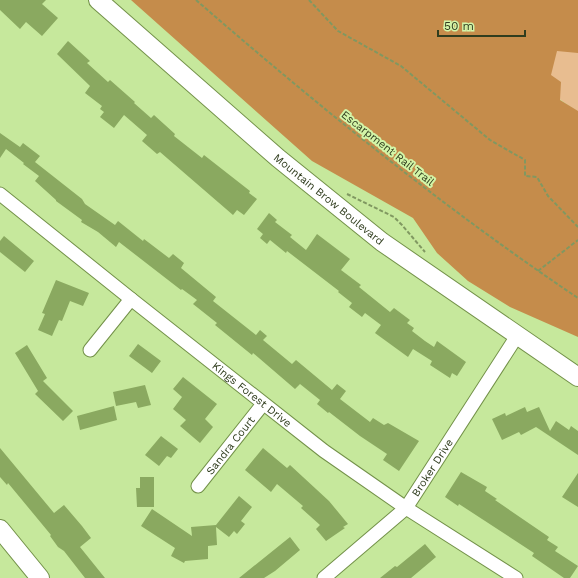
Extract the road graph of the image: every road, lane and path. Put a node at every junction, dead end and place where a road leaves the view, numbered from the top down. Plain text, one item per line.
1 (98, 0) edge
2 (196, 0) edge
3 (309, 0) edge
4 (346, 193) dead end
5 (0, 194) edge
6 (578, 227) edge
7 (578, 240) edge
8 (426, 254) dead end
9 (538, 271) junction
10 (578, 298) edge
11 (131, 299) junction
12 (516, 336) junction
13 (90, 350) dead end
14 (578, 376) edge
15 (263, 404) junction
16 (198, 486) dead end
17 (406, 508) junction
18 (0, 529) edge
19 (40, 578) edge
20 (324, 578) edge
21 (516, 578) edge

1 - 12 main road, Mountain Brow Boulevard
2 - 9 path, Escarpment Rail Trail
3 - 6 path
4 - 8 path
5 - 11 street, Kings Forest Drive
7 - 9 path
9 - 10 path, Escarpment Rail Trail
11 - 13 street
11 - 15 street, Kings Forest Drive
12 - 14 main road, Mountain Brow Boulevard
12 - 17 street, Broker Drive
15 - 16 street, Sandra Court
15 - 17 street, Kings Forest Drive
17 - 20 street, Broker Drive
17 - 21 street, Kings Forest Drive
18 - 19 main road

